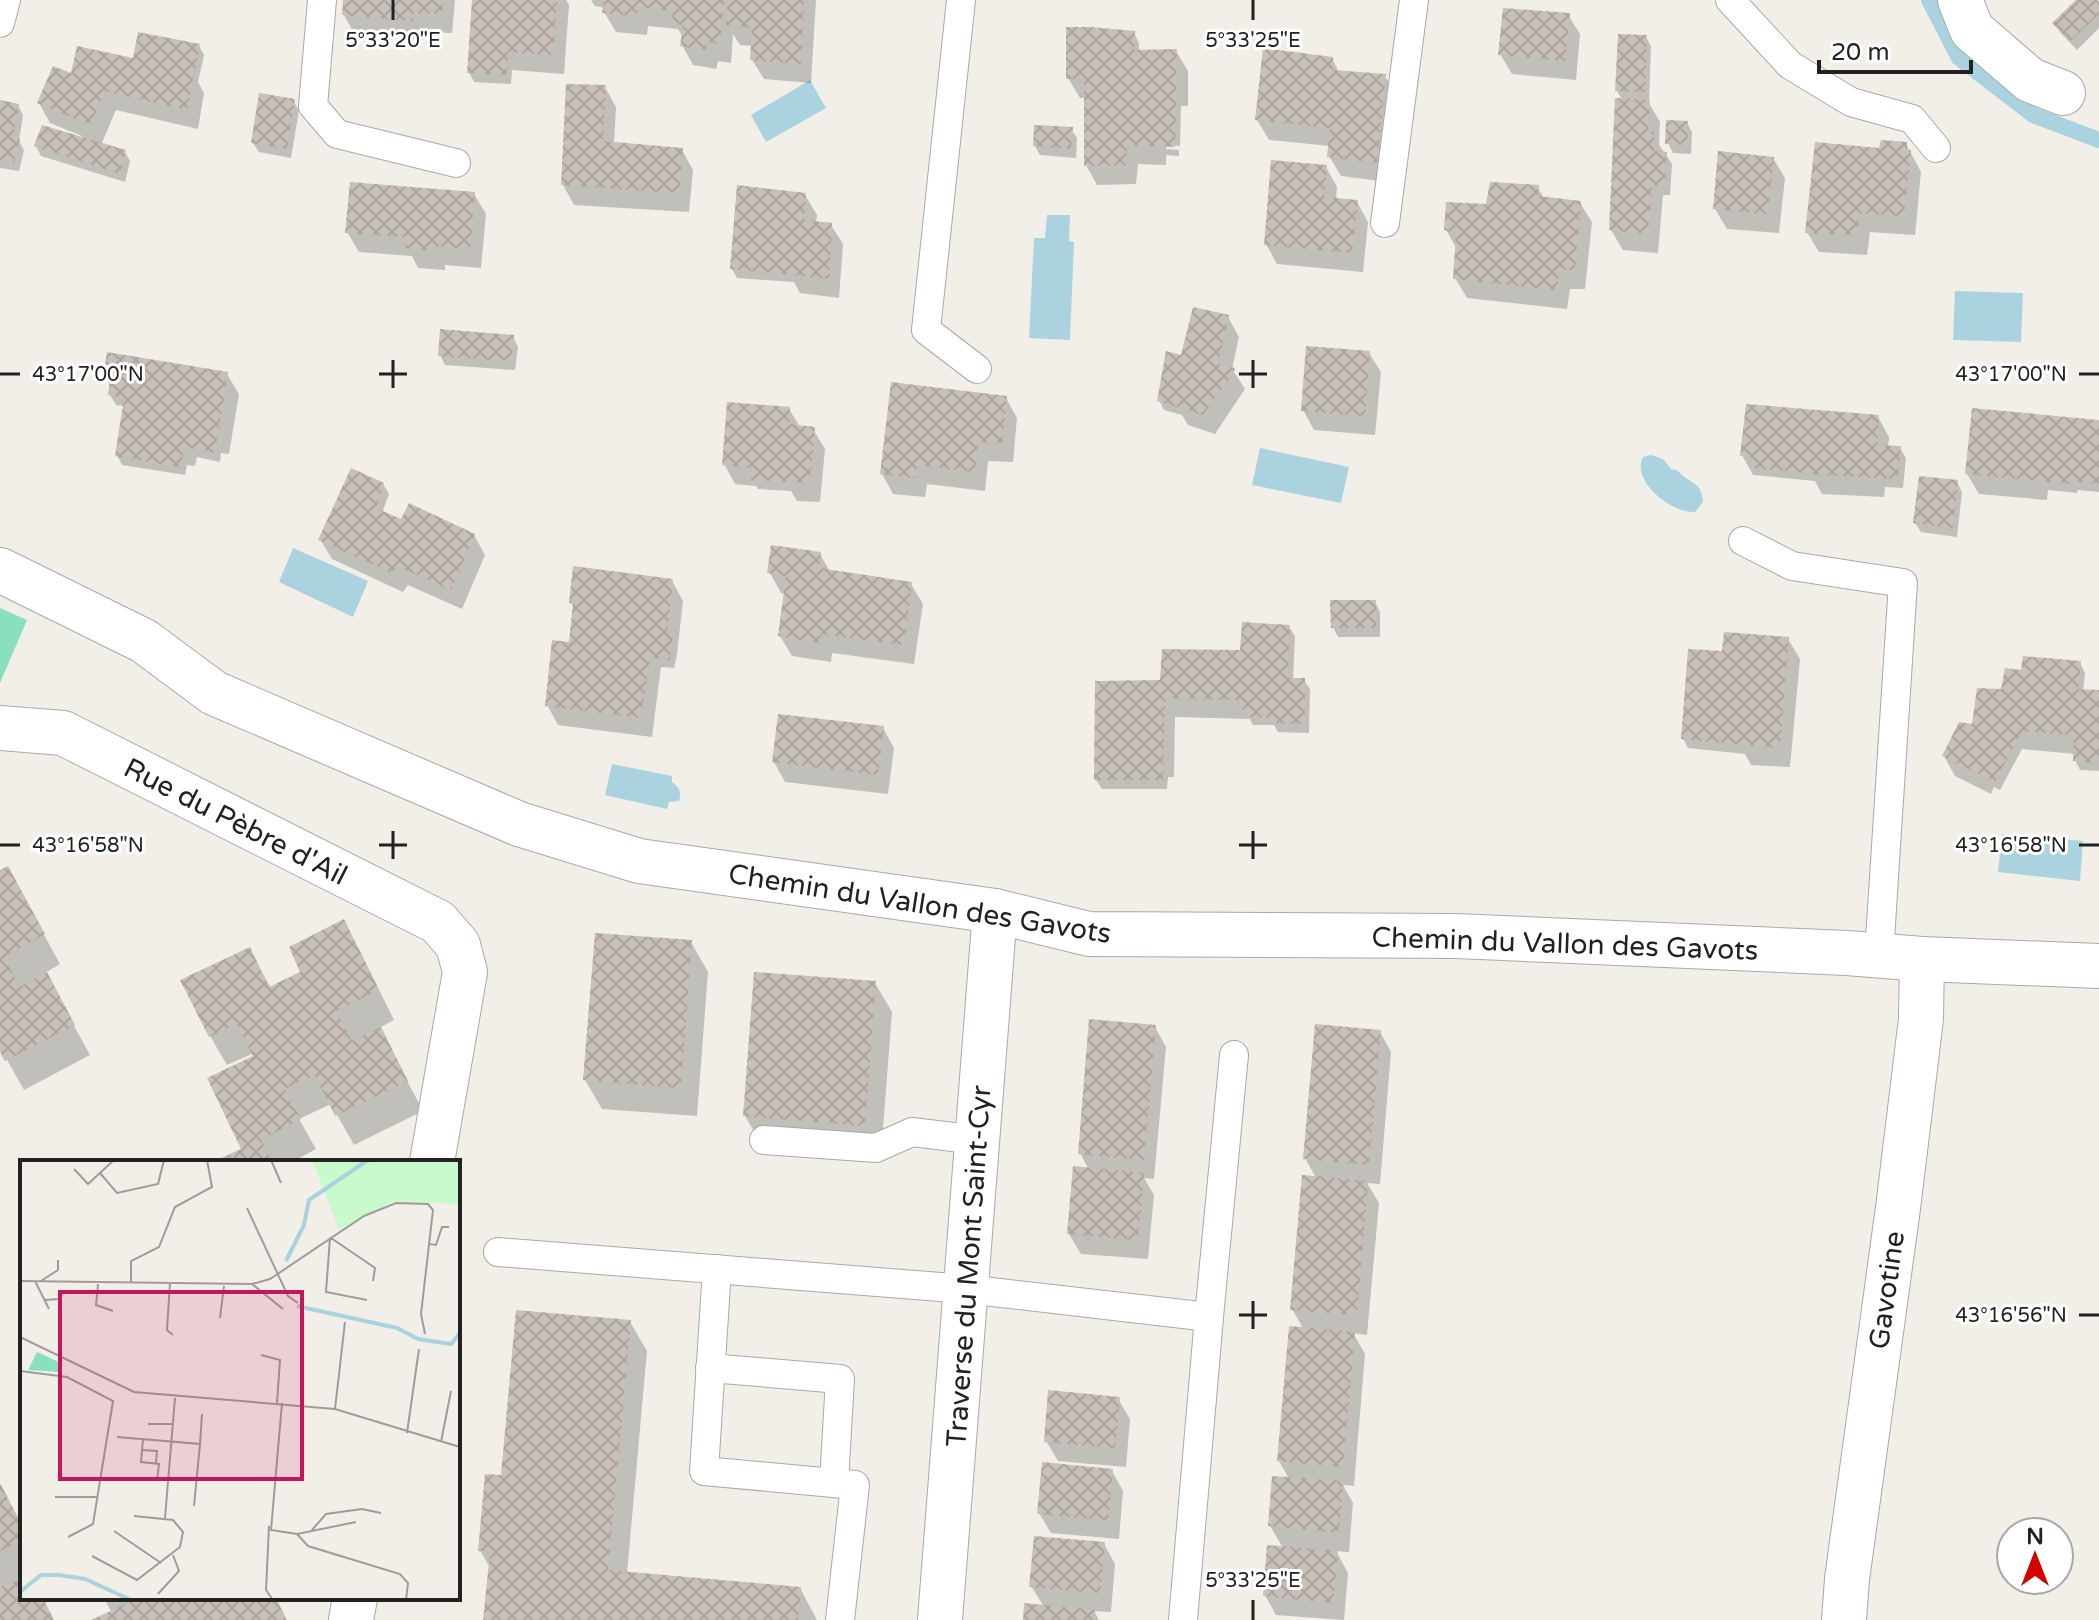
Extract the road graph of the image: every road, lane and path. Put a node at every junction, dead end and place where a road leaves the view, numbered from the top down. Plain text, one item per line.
1 (6, 0) edge
2 (322, 0) edge
3 (961, 0) edge
4 (1414, 0) edge
5 (1730, 0) edge
6 (1960, 0) edge
7 (0, 23) edge
8 (2063, 93) dead end
9 (1936, 148) dead end
10 (456, 163) dead end
11 (1385, 223) dead end
12 (977, 369) dead end
13 (1743, 541) dead end
14 (0, 570) edge
15 (0, 728) edge
16 (995, 911) junction
17 (1879, 955) junction
18 (1922, 959) junction
19 (2099, 966) edge
20 (1234, 1055) dead end
21 (764, 1140) dead end
22 (978, 1140) junction
23 (432, 1160) edge
24 (498, 1252) dead end
25 (717, 1269) junction
26 (966, 1289) junction
27 (1209, 1317) junction
28 (710, 1368) junction
29 (834, 1482) junction
30 (355, 1600) edge
31 (351, 1620) edge
32 (840, 1620) edge
33 (940, 1620) edge
34 (1183, 1620) edge
35 (1844, 1620) edge

1 - 7 lane
2 - 10 lane
3 - 12 lane
4 - 11 lane
5 - 9 lane
6 - 8 street
13 - 17 lane
14 - 16 street, Chemin du Vallon des Gavots
15 - 23 street, Rue du Pèbre d'Ail
16 - 17 street, Chemin du Vallon des Gavots
16 - 22 street, Traverse du Mont Saint-Cyr
17 - 18 street, Chemin du Vallon des Gavots
18 - 19 street, Chemin du Vallon des Gavots
18 - 35 street, Gavotine
20 - 27 lane
21 - 22 lane
22 - 26 street, Traverse du Mont Saint-Cyr
24 - 25 lane
25 - 26 lane
25 - 28 lane
26 - 27 lane
26 - 33 street, Traverse du Mont Saint-Cyr
27 - 34 lane
28 - 29 lane
28 - 29 lane
29 - 32 lane
30 - 31 street

